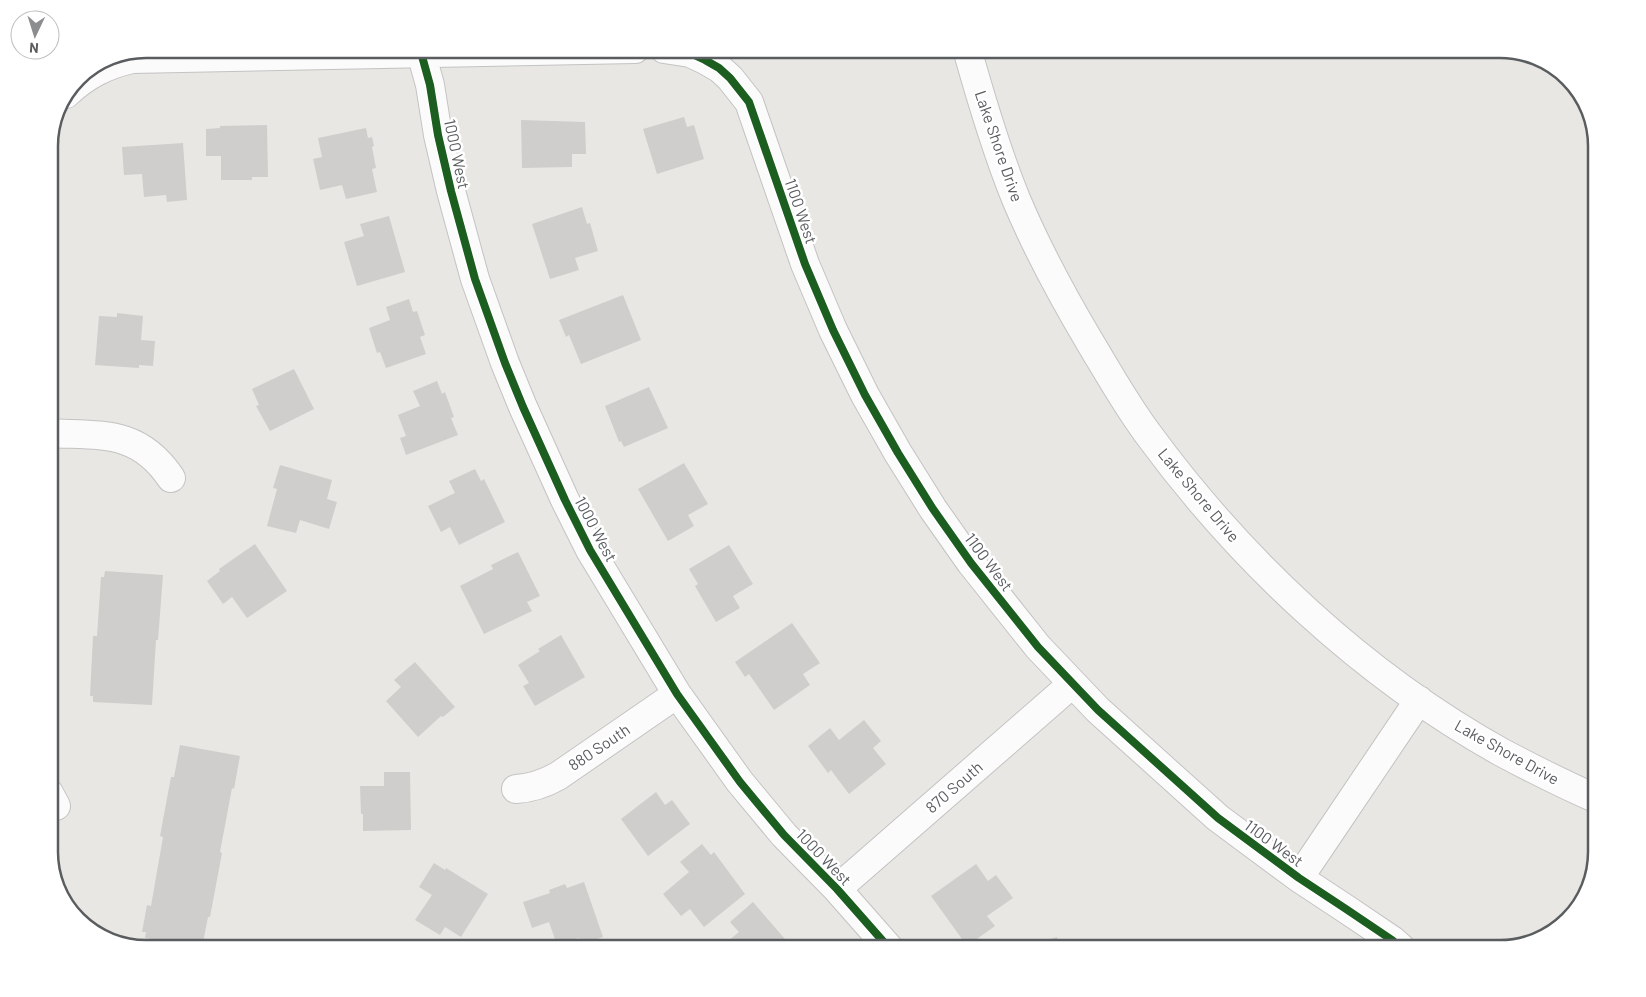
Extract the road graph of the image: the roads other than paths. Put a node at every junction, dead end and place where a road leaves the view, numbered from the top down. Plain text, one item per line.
1 (168, 58) edge
2 (423, 58) edge
3 (701, 58) edge
4 (970, 58) edge
5 (104, 68) edge
6 (58, 433) edge
7 (171, 478) dead end
8 (1072, 684) junction
9 (677, 694) junction
10 (1419, 700) junction
11 (516, 789) dead end
12 (1588, 795) edge
13 (1299, 878) junction
14 (837, 889) junction
15 (881, 939) edge
16 (1389, 939) edge

1 - 5 street
2 - 9 street, 1000 West
3 - 8 street, 1100 West
4 - 10 street, Lake Shore Drive
6 - 7 street
8 - 13 street, 1100 West
8 - 14 street, 870 South
9 - 11 street, 880 South
9 - 14 street, 1000 West
10 - 12 street, Lake Shore Drive
10 - 13 street
13 - 16 street, 1100 West
14 - 15 street, 1000 West

